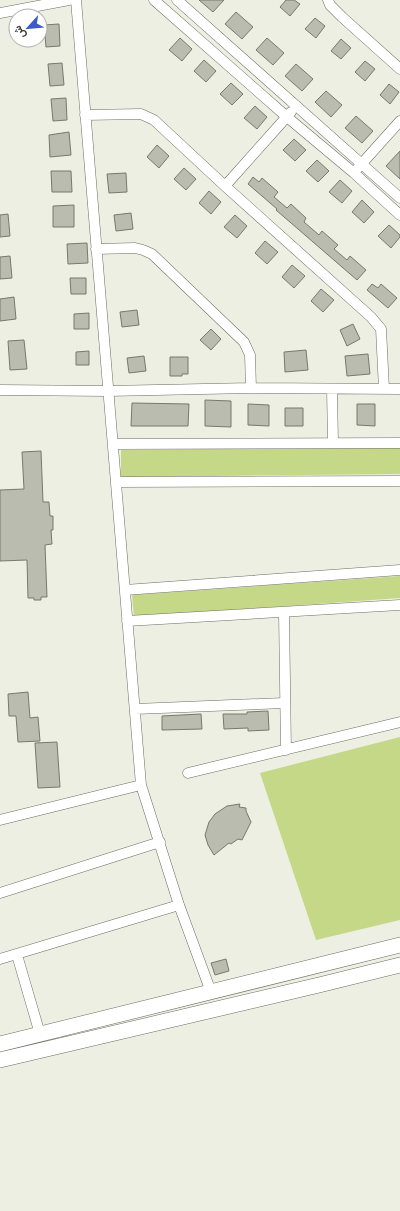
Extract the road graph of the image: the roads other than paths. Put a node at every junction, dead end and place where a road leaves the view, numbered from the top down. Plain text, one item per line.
1 (69, 0) edge
2 (76, 0) edge
3 (154, 0) edge
4 (177, 0) edge
5 (328, 0) edge
6 (0, 14) edge
7 (400, 69) edge
8 (296, 106) junction
9 (85, 115) junction
10 (287, 116) junction
11 (400, 121) edge
12 (362, 164) junction
13 (354, 173) junction
14 (225, 186) junction
15 (400, 198) edge
16 (400, 216) edge
17 (96, 249) junction
18 (251, 388) junction
19 (332, 389) junction
20 (384, 389) junction
21 (400, 389) edge
22 (0, 390) edge
23 (108, 391) junction
24 (333, 443) junction
25 (400, 443) edge
26 (112, 444) junction
27 (400, 481) edge
28 (116, 482) junction
29 (400, 570) edge
30 (125, 590) junction
31 (400, 605) edge
32 (284, 613) junction
33 (127, 622) junction
34 (284, 703) junction
35 (135, 709) junction
36 (400, 722) edge
37 (286, 750) junction
38 (188, 773) dead end
39 (141, 785) junction
40 (0, 820) edge
41 (160, 842) junction
42 (0, 893) edge
43 (179, 905) junction
44 (400, 945) edge
45 (17, 955) junction
46 (0, 959) edge
47 (400, 965) edge
48 (302, 969) junction
49 (307, 988) junction
50 (211, 992) junction
51 (211, 1010) junction
52 (40, 1034) junction
53 (0, 1044) edge
54 (0, 1060) edge

1 - 6 street
2 - 9 street
3 - 10 street
4 - 8 street
5 - 7 street
8 - 10 street
8 - 12 street
9 - 14 street
9 - 17 street
10 - 13 street
10 - 14 street
11 - 12 street
12 - 13 street
12 - 15 street
13 - 16 street
14 - 20 street
17 - 18 street
17 - 23 street
18 - 19 street
18 - 23 street
19 - 20 street
19 - 24 street
20 - 21 street
22 - 23 street
23 - 26 street
24 - 25 street
24 - 26 street
26 - 28 street
27 - 28 street
28 - 30 street
29 - 30 street
30 - 33 street
31 - 32 street
32 - 33 street
32 - 34 street
33 - 35 street
34 - 35 street
34 - 37 street
35 - 39 street
36 - 37 street
37 - 38 street
39 - 40 street
39 - 41 street
41 - 42 street
41 - 43 street
43 - 45 street
43 - 50 street
44 - 48 highway
45 - 46 street
45 - 52 street
47 - 49 highway
48 - 49 highway
48 - 50 highway
49 - 51 highway
50 - 51 highway
50 - 52 highway
51 - 54 highway
52 - 53 highway

